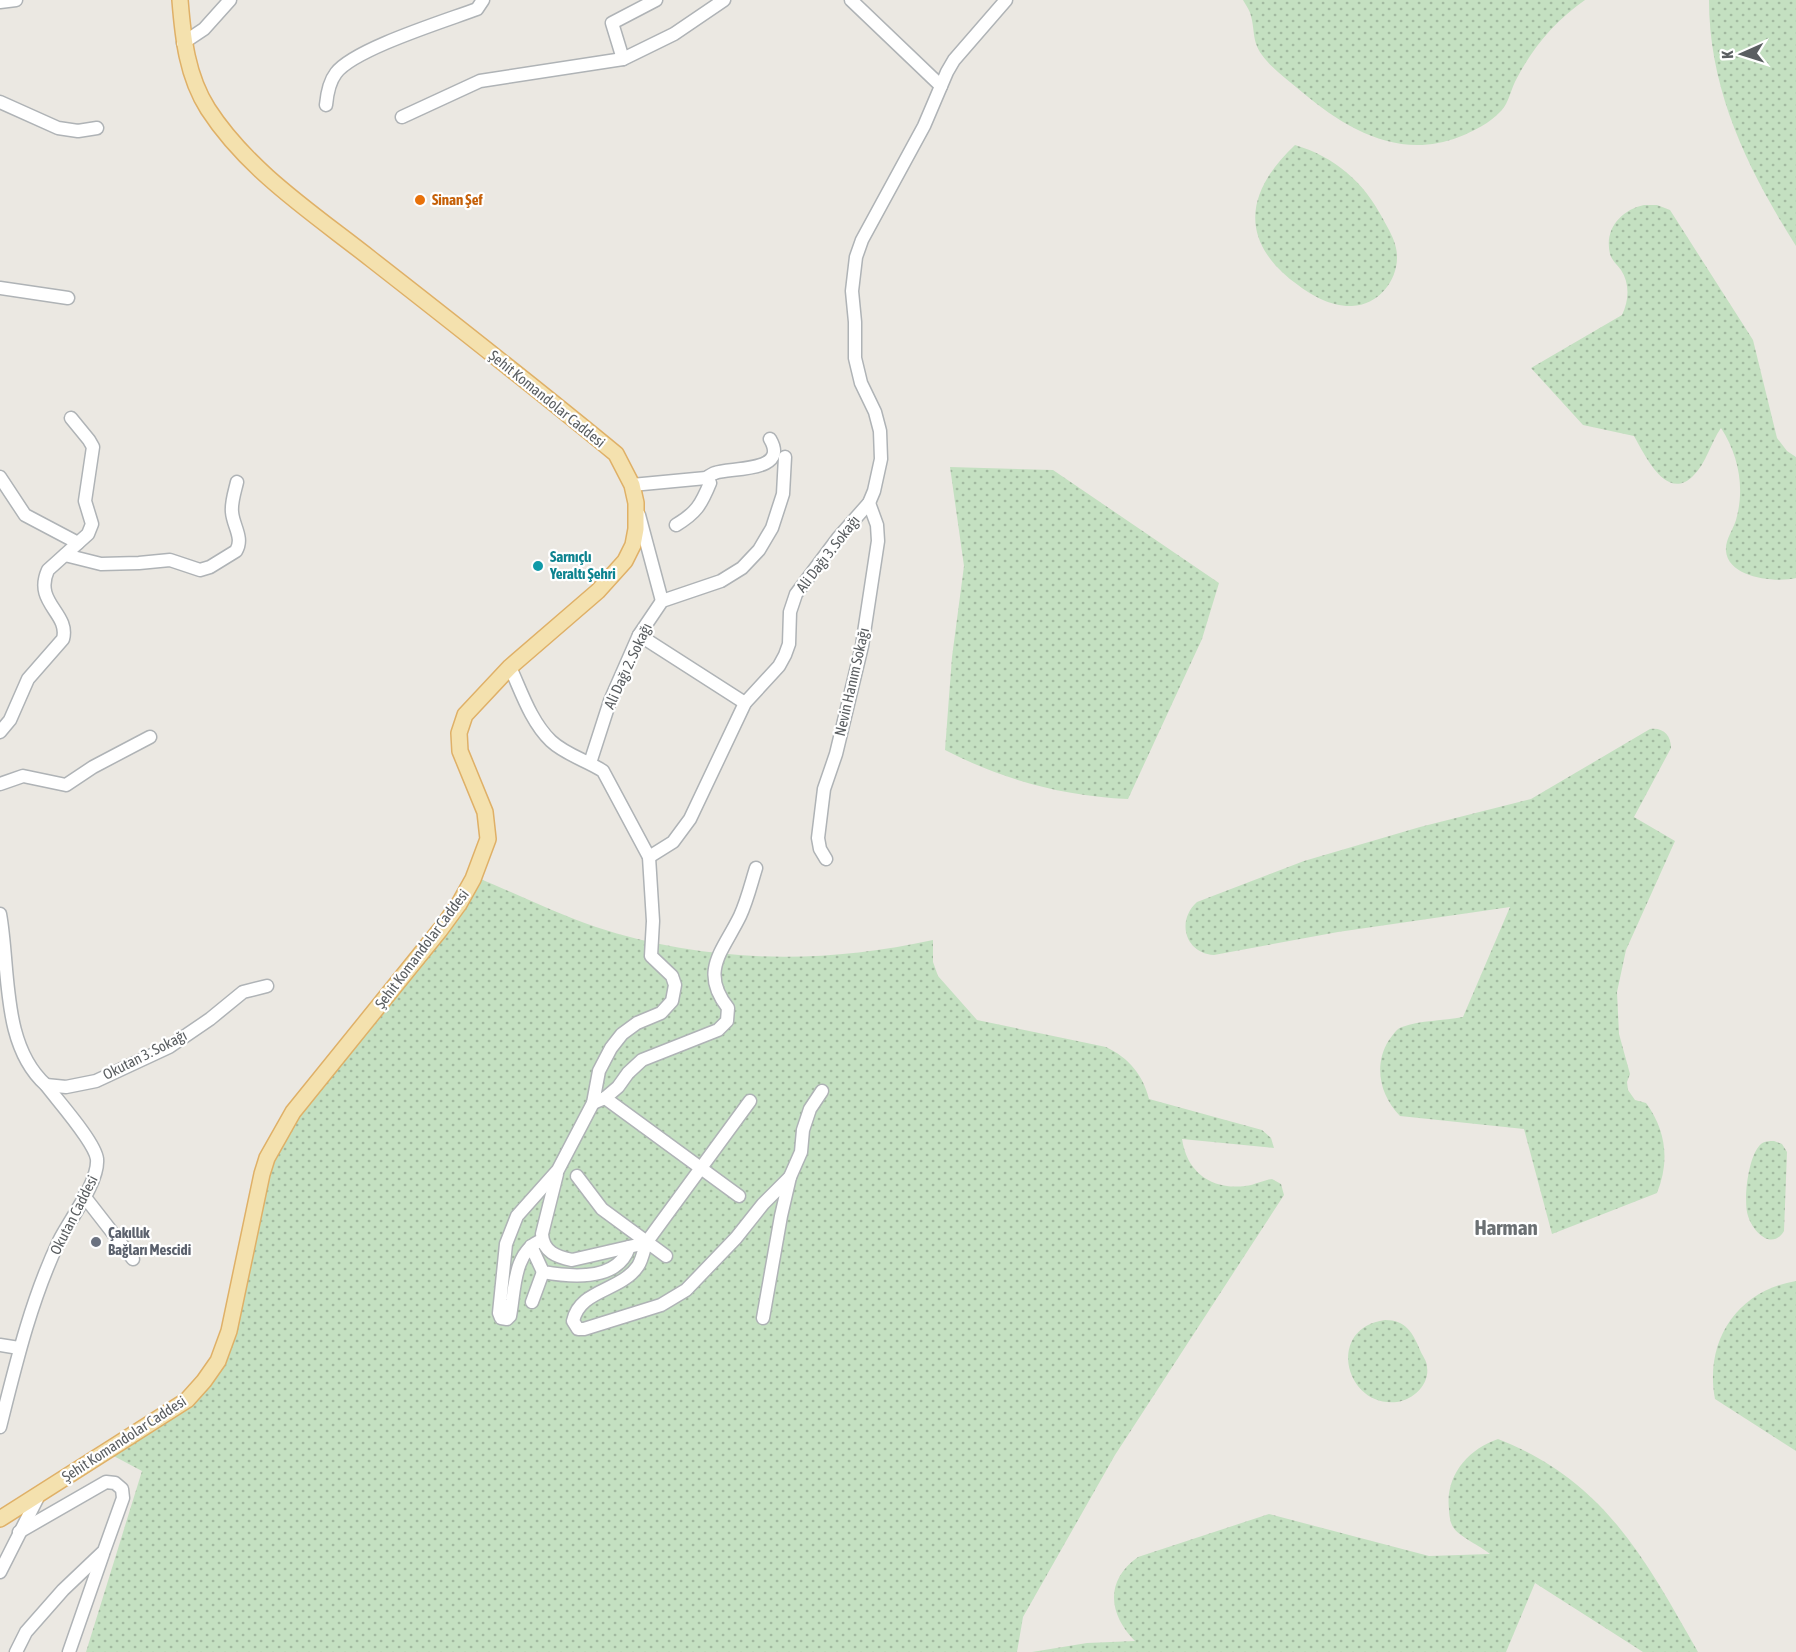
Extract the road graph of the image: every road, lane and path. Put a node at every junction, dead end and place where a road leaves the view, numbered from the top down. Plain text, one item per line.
1 (16, 0) edge
2 (180, 0) edge
3 (230, 0) edge
4 (483, 0) edge
5 (656, 0) edge
6 (724, 0) edge
7 (851, 0) edge
8 (0, 2) edge
9 (1000, 2) edge
10 (183, 43) junction
11 (623, 59) junction
12 (941, 86) junction
13 (0, 102) edge
14 (326, 105) dead end
15 (402, 117) dead end
16 (97, 128) dead end
17 (0, 288) edge
18 (68, 298) dead end
19 (71, 418) dead end
20 (770, 439) dead end
21 (785, 457) dead end
22 (0, 477) edge
23 (706, 478) junction
24 (237, 482) dead end
25 (632, 485) junction
26 (636, 503) junction
27 (869, 503) junction
28 (676, 525) dead end
29 (78, 543) junction
30 (65, 555) junction
31 (662, 601) junction
32 (639, 635) junction
33 (510, 667) junction
34 (745, 703) junction
35 (0, 732) edge
36 (150, 737) dead end
37 (590, 763) junction
38 (0, 784) edge
39 (649, 857) junction
40 (826, 859) dead end
41 (756, 868) dead end
42 (0, 914) edge
43 (267, 986) dead end
44 (46, 1085) junction
45 (822, 1091) dead end
46 (599, 1101) junction
47 (750, 1101) dead end
48 (702, 1168) junction
49 (558, 1170) junction
50 (577, 1176) dead end
51 (790, 1177) junction
52 (84, 1196) junction
53 (739, 1196) dead end
54 (536, 1243) junction
55 (646, 1243) junction
56 (629, 1247) junction
57 (666, 1256) dead end
58 (133, 1259) dead end
59 (543, 1272) junction
60 (531, 1302) dead end
61 (763, 1318) dead end
62 (0, 1345) edge
63 (19, 1348) junction
64 (0, 1427) edge
65 (39, 1493) junction
66 (0, 1519) edge
67 (19, 1532) junction
68 (104, 1551) junction
69 (0, 1572) edge
70 (16, 1652) edge
71 (69, 1652) edge

1 - 8 street
2 - 10 main road, Şehit Komandolar Caddesi
3 - 10 street
4 - 14 street
5 - 11 street
6 - 11 street
7 - 12 street
9 - 12 street, Ali Dağı 3. Sokağı
10 - 25 main road, Şehit Komandolar Caddesi
11 - 15 street
12 - 27 street, Ali Dağı 3. Sokağı
13 - 16 street
17 - 18 street
19 - 29 street
20 - 23 street
21 - 31 street
22 - 29 street
23 - 25 street
23 - 28 street
24 - 30 street
25 - 26 main road, Şehit Komandolar Caddesi
26 - 31 street
26 - 33 main road, Şehit Komandolar Caddesi
27 - 34 street, Ali Dağı 3. Sokağı
27 - 40 street, Nevin Hanım Sokağı
29 - 30 street
30 - 35 street
31 - 32 street, Ali Dağı 2. Sokağı
32 - 34 street
32 - 37 street, Ali Dağı 2. Sokağı
33 - 37 street
33 - 65 main road, Şehit Komandolar Caddesi
34 - 39 street, Ali Dağı 3. Sokağı
36 - 38 street
37 - 39 street
39 - 46 street
41 - 46 street
42 - 44 street, Okutan Caddesi
43 - 44 street, Okutan 3. Sokağı
44 - 52 street, Okutan Caddesi
45 - 51 street
46 - 48 street
46 - 49 street
47 - 48 street
48 - 53 street
48 - 55 street
49 - 54 street
49 - 54 street
50 - 55 street
51 - 55 street
51 - 61 street
52 - 58 street
52 - 63 street, Okutan Caddesi
54 - 56 street
54 - 59 street
55 - 56 street
55 - 57 street
56 - 59 street
59 - 60 street
62 - 63 street
63 - 64 street, Okutan Caddesi
65 - 66 main road, Şehit Komandolar Caddesi
65 - 67 street
67 - 68 street
67 - 69 street
68 - 70 street
68 - 71 street

